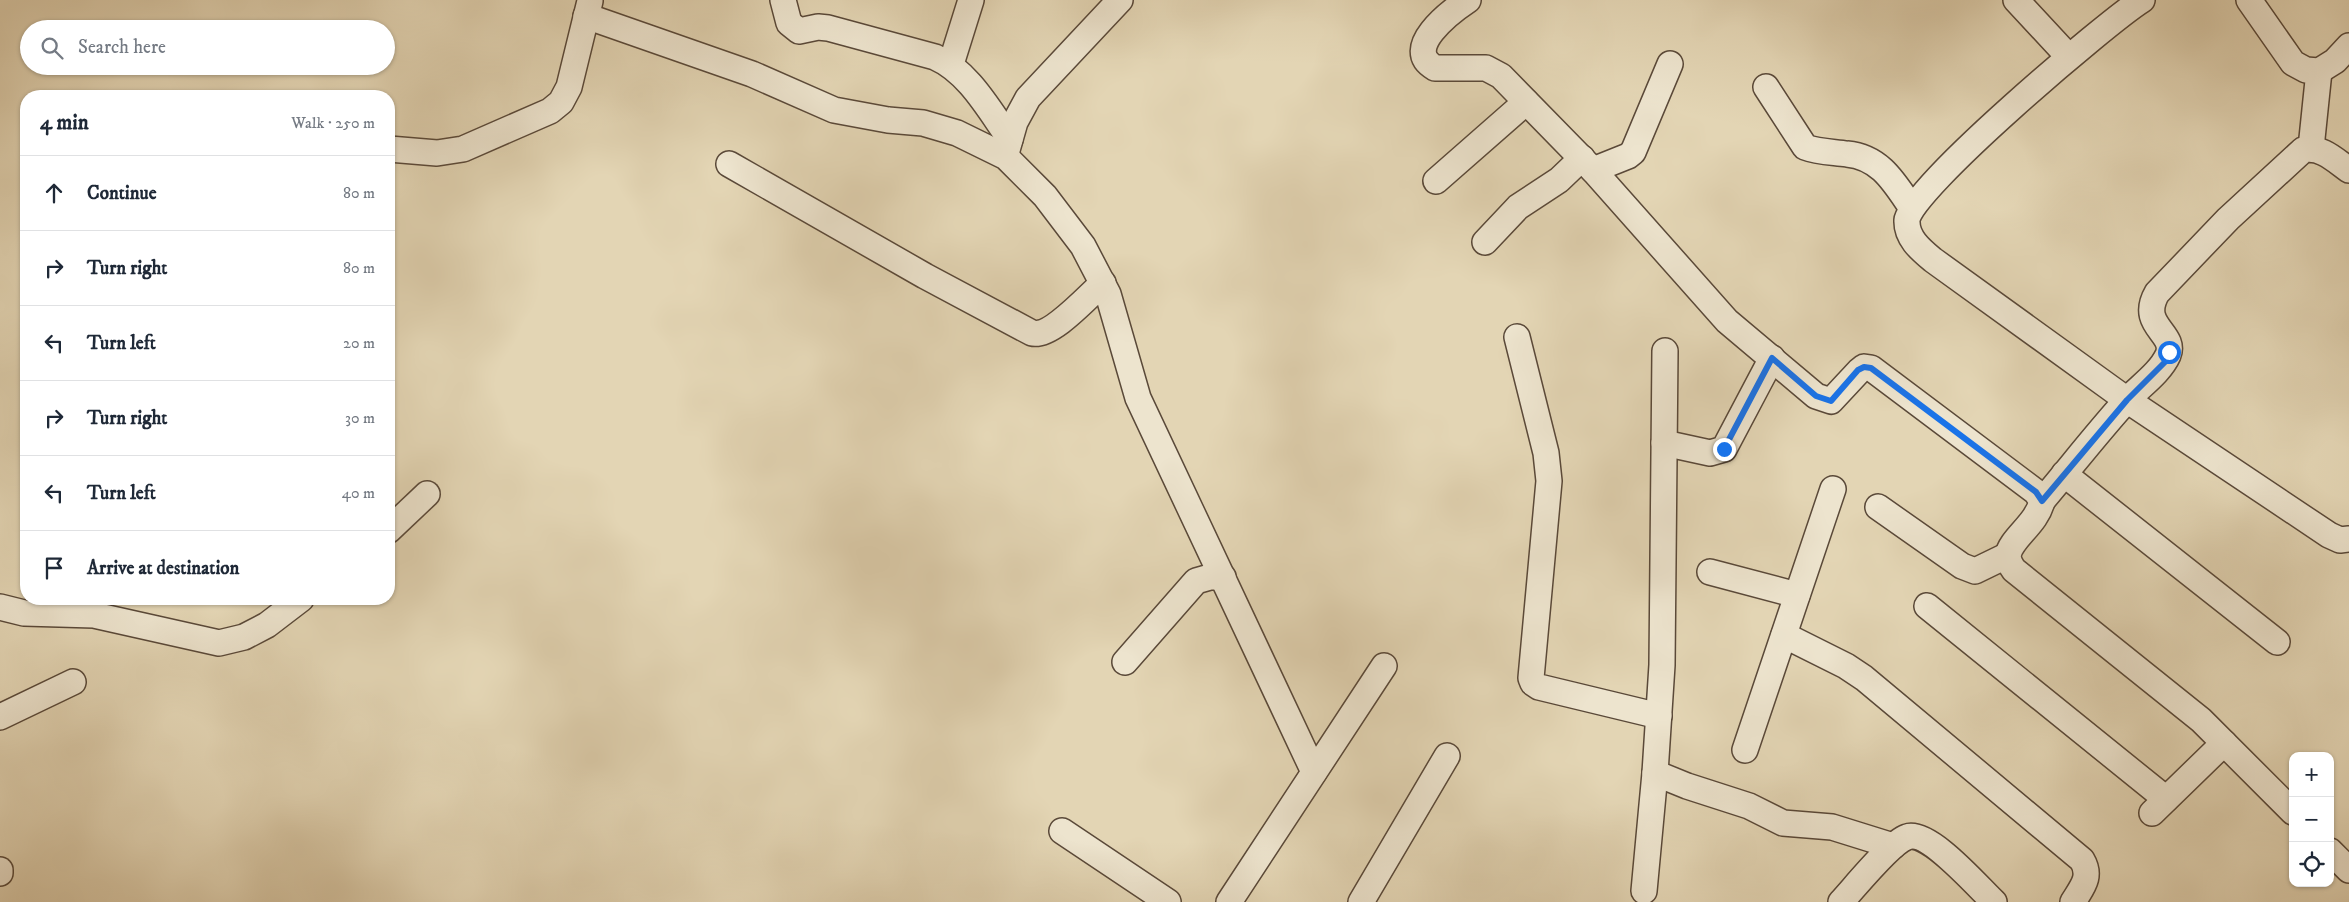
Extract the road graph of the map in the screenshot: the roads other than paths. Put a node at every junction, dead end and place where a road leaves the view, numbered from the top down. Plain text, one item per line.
1 (783, 0) edge
2 (971, 0) edge
3 (1120, 0) edge
4 (1468, 0) edge
5 (2016, 0) edge
6 (2142, 0) edge
7 (2250, 0) edge
8 (588, 8) edge
9 (2349, 46) edge
10 (2068, 56) junction
11 (951, 64) junction
12 (1670, 64) dead end
13 (2319, 71) junction
14 (1766, 87) dead end
15 (1526, 102) junction
16 (1008, 148) junction
17 (2311, 148) junction
18 (395, 150) edge
19 (729, 164) dead end
20 (1587, 164) junction
21 (2349, 170) edge
22 (1436, 181) dead end
23 (1911, 207) junction
24 (1484, 242) dead end
25 (1103, 283) junction
26 (1518, 337) dead end
27 (1665, 351) dead end
28 (1772, 358) junction
29 (2127, 400) junction
30 (1664, 443) junction
31 (2064, 474) junction
32 (1833, 489) dead end
33 (427, 494) dead end
34 (2042, 501) junction
35 (1878, 507) dead end
36 (395, 524) edge
37 (2349, 539) edge
38 (2008, 555) junction
39 (1710, 572) dead end
40 (1222, 577) junction
41 (1797, 596) junction
42 (293, 605) edge
43 (1927, 606) dead end
44 (0, 607) edge
45 (1784, 635) junction
46 (2277, 642) dead end
47 (1125, 662) dead end
48 (1384, 666) dead end
49 (73, 682) dead end
50 (1659, 716) junction
51 (0, 717) edge
52 (2224, 742) junction
53 (1745, 750) dead end
54 (1447, 756) dead end
55 (1314, 772) junction
56 (1655, 772) junction
57 (2289, 808) edge
58 (1062, 831) dead end
59 (1893, 846) junction
60 (2334, 855) edge
61 (2349, 870) edge
62 (1644, 891) dead end
63 (1168, 902) edge
64 (1229, 902) edge
65 (1361, 902) edge
66 (1842, 902) edge
67 (1994, 902) edge
68 (2073, 902) edge

1 - 11 street
2 - 11 street
3 - 16 street
4 - 15 street
5 - 10 street
6 - 10 street
7 - 13 street
8 - 16 street
8 - 18 street
9 - 13 street
10 - 23 street
11 - 16 street
12 - 20 street
13 - 17 street
14 - 23 street
15 - 20 street
15 - 22 street
16 - 25 street
17 - 21 street
17 - 29 street
19 - 25 street
20 - 24 street
20 - 28 street
23 - 29 street
25 - 40 street
26 - 50 street
27 - 30 street
28 - 30 street
28 - 34 street
29 - 31 street
29 - 37 street
30 - 50 street
31 - 34 street
31 - 46 street
32 - 41 street
33 - 36 street
34 - 38 street
35 - 38 street
38 - 52 street
39 - 41 street
40 - 47 street
40 - 55 street
41 - 45 street
42 - 44 street
43 - 52 street
45 - 53 street
45 - 68 street
48 - 55 street
49 - 51 street
50 - 56 street
52 - 57 street
54 - 65 street
55 - 64 street
56 - 59 street
56 - 62 street
58 - 63 street
59 - 66 street
59 - 67 street
60 - 61 street

